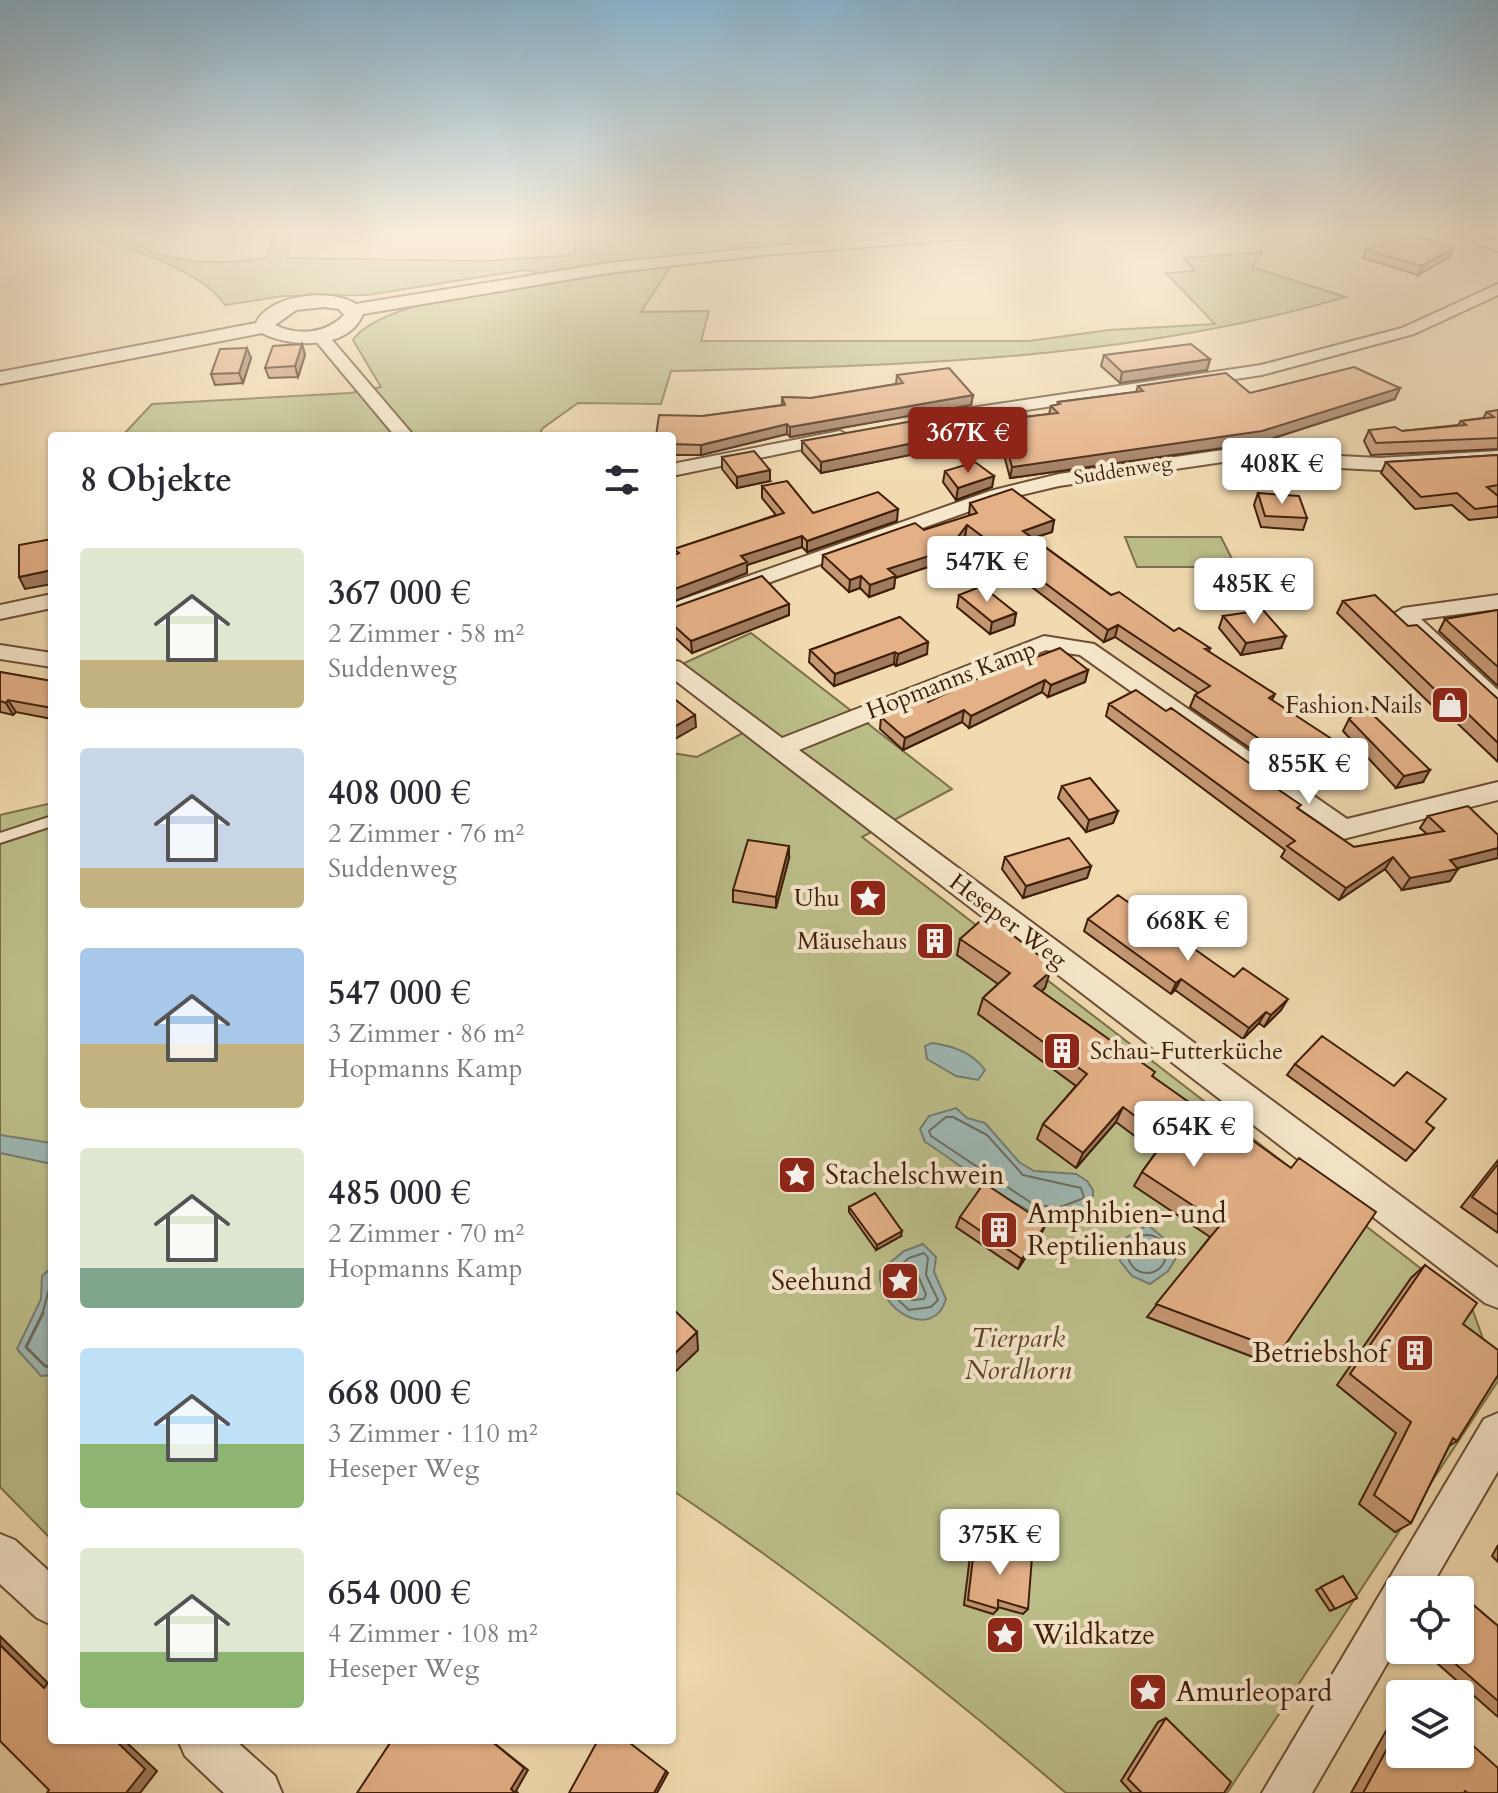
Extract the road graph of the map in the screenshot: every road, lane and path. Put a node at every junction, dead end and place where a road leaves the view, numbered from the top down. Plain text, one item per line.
1 (271, 317) edge
2 (354, 317) edge
3 (1439, 317) edge
4 (265, 327) junction
5 (320, 336) junction
6 (0, 378) edge
7 (938, 418) edge
8 (402, 432) edge
9 (861, 432) edge
10 (1498, 457) edge
11 (676, 469) edge
12 (48, 602) edge
13 (1498, 602) edge
14 (676, 609) edge
15 (0, 612) edge
16 (0, 652) edge
17 (48, 659) edge
18 (676, 670) edge
19 (1498, 703) edge
20 (780, 748) junction
21 (1498, 791) edge
22 (48, 822) edge
23 (0, 838) edge
24 (1498, 1290) edge
25 (1498, 1433) edge
26 (0, 1555) edge
27 (1413, 1576) edge
28 (48, 1599) edge
29 (1386, 1623) edge
30 (205, 1744) edge
31 (258, 1793) edge
32 (1286, 1793) edge

1 - 4 street
2 - 5 street
3 - 7 street
4 - 5 street
4 - 6 street
5 - 8 street
9 - 11 street
10 - 14 street, Suddenweg
12 - 15 street
13 - 19 street
16 - 17 street
18 - 20 street, Heseper Weg
20 - 21 street, Hopmanns Kamp
20 - 24 street, Heseper Weg
22 - 23 lane
25 - 27 street
26 - 28 street
29 - 32 street
30 - 31 street

